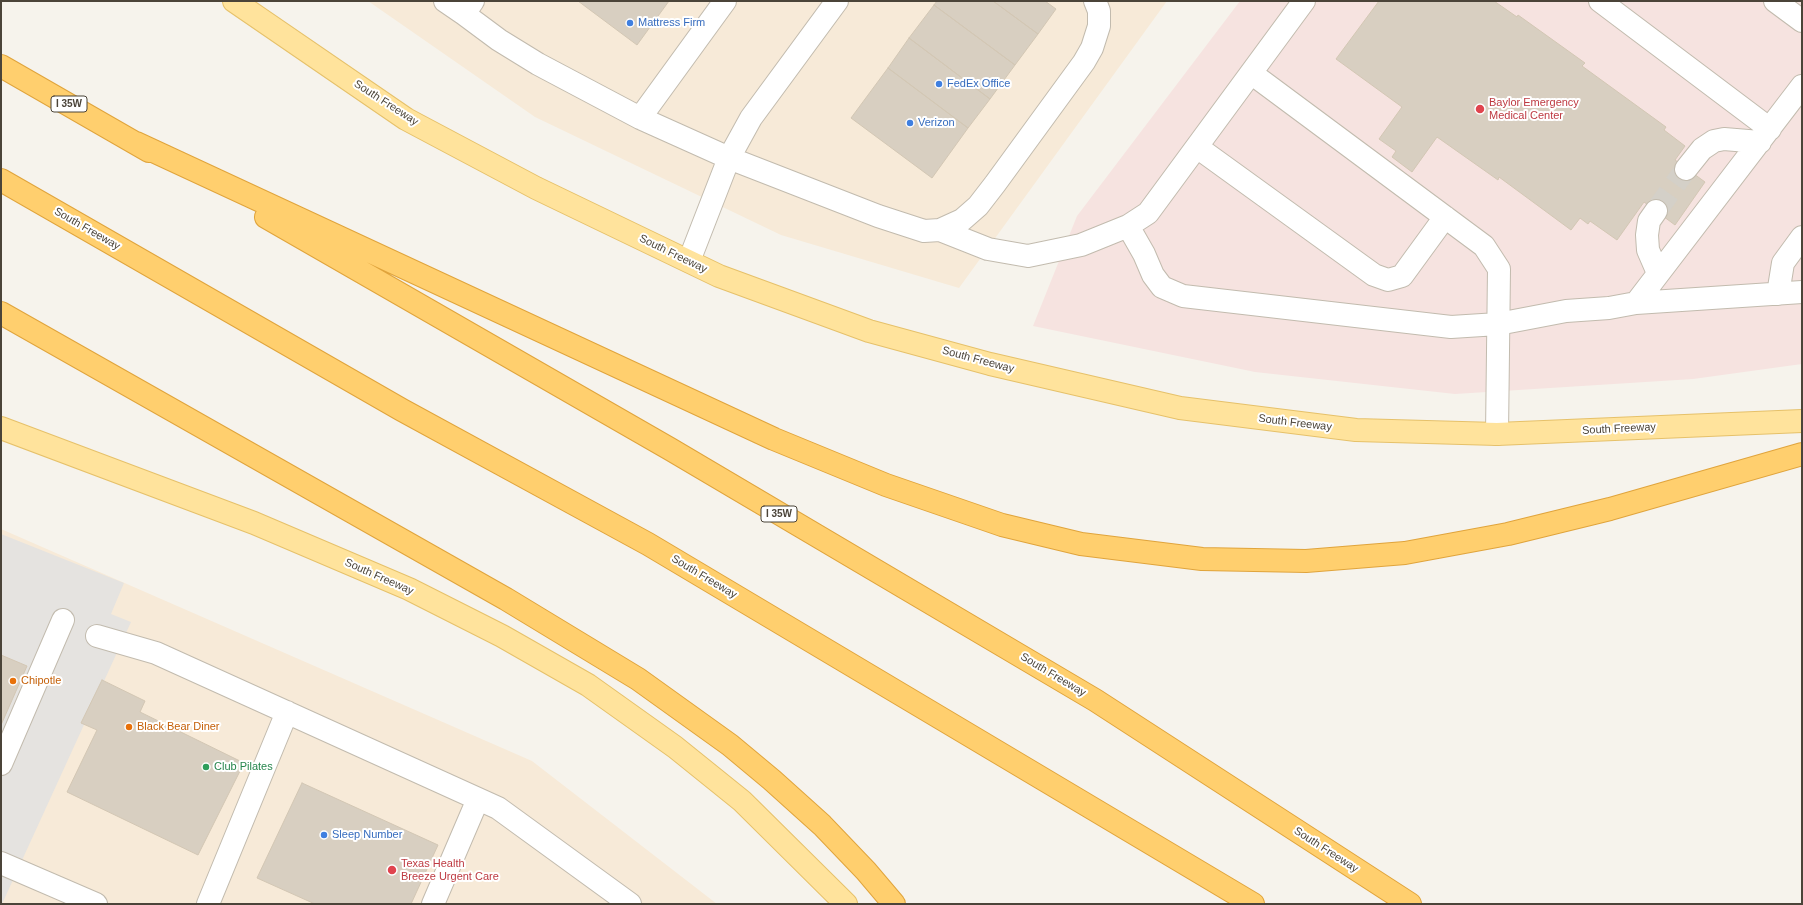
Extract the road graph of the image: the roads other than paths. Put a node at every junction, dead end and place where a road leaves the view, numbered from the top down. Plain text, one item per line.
1 (234, 1) edge
2 (445, 1) edge
3 (725, 1) edge
4 (837, 1) edge
5 (1095, 1) edge
6 (1304, 1) edge
7 (1600, 1) edge
8 (1775, 1) edge
9 (468, 7) edge
10 (1802, 20) edge
11 (1, 66) edge
12 (1251, 73) junction
13 (1802, 86) edge
14 (640, 118) junction
15 (1765, 136) junction
16 (136, 143) junction
17 (1197, 147) junction
18 (729, 158) junction
19 (1686, 169) tunnel mouth
20 (1, 180) edge
21 (1656, 211) tunnel mouth
22 (1445, 217) junction
23 (1128, 226) junction
24 (940, 230) junction
25 (1802, 237) edge
26 (689, 262) junction
27 (1658, 273) junction
28 (1802, 292) edge
29 (1778, 294) junction
30 (1636, 303) junction
31 (1, 313) edge
32 (1498, 324) junction
33 (1802, 421) edge
34 (1, 428) edge
35 (1497, 434) junction
36 (1802, 454) edge
37 (63, 620) dead end
38 (97, 636) dead end
39 (287, 712) junction
40 (1, 764) edge
41 (478, 799) junction
42 (1, 864) edge
43 (96, 904) edge
44 (208, 904) edge
45 (433, 904) edge
46 (630, 904) edge
47 (846, 904) edge
48 (894, 904) edge
49 (1253, 904) edge
50 (1410, 904) edge

1 - 26 main road, South Freeway
2 - 9 lane
3 - 14 lane
4 - 18 lane
5 - 24 lane
6 - 12 lane
7 - 15 lane
8 - 10 lane
9 - 14 lane
11 - 16 highway, South Freeway / I 35W
12 - 17 lane
12 - 22 lane
13 - 15 lane
14 - 18 lane
15 - 19 lane
15 - 27 lane
16 - 36 highway
16 - 50 highway, South Freeway / I 35W
17 - 22 lane
17 - 23 lane
18 - 24 lane
18 - 26 lane
20 - 49 highway, South Freeway
21 - 27 lane
22 - 32 lane
23 - 24 lane
23 - 32 lane
25 - 29 lane
26 - 35 main road, South Freeway
27 - 30 lane
28 - 29 lane
29 - 30 lane
30 - 32 lane
31 - 48 highway
32 - 35 lane
33 - 35 main road, South Freeway
34 - 47 main road, South Freeway
37 - 40 lane
38 - 39 lane
39 - 41 lane
39 - 44 lane
41 - 45 lane
41 - 46 lane
42 - 43 lane

